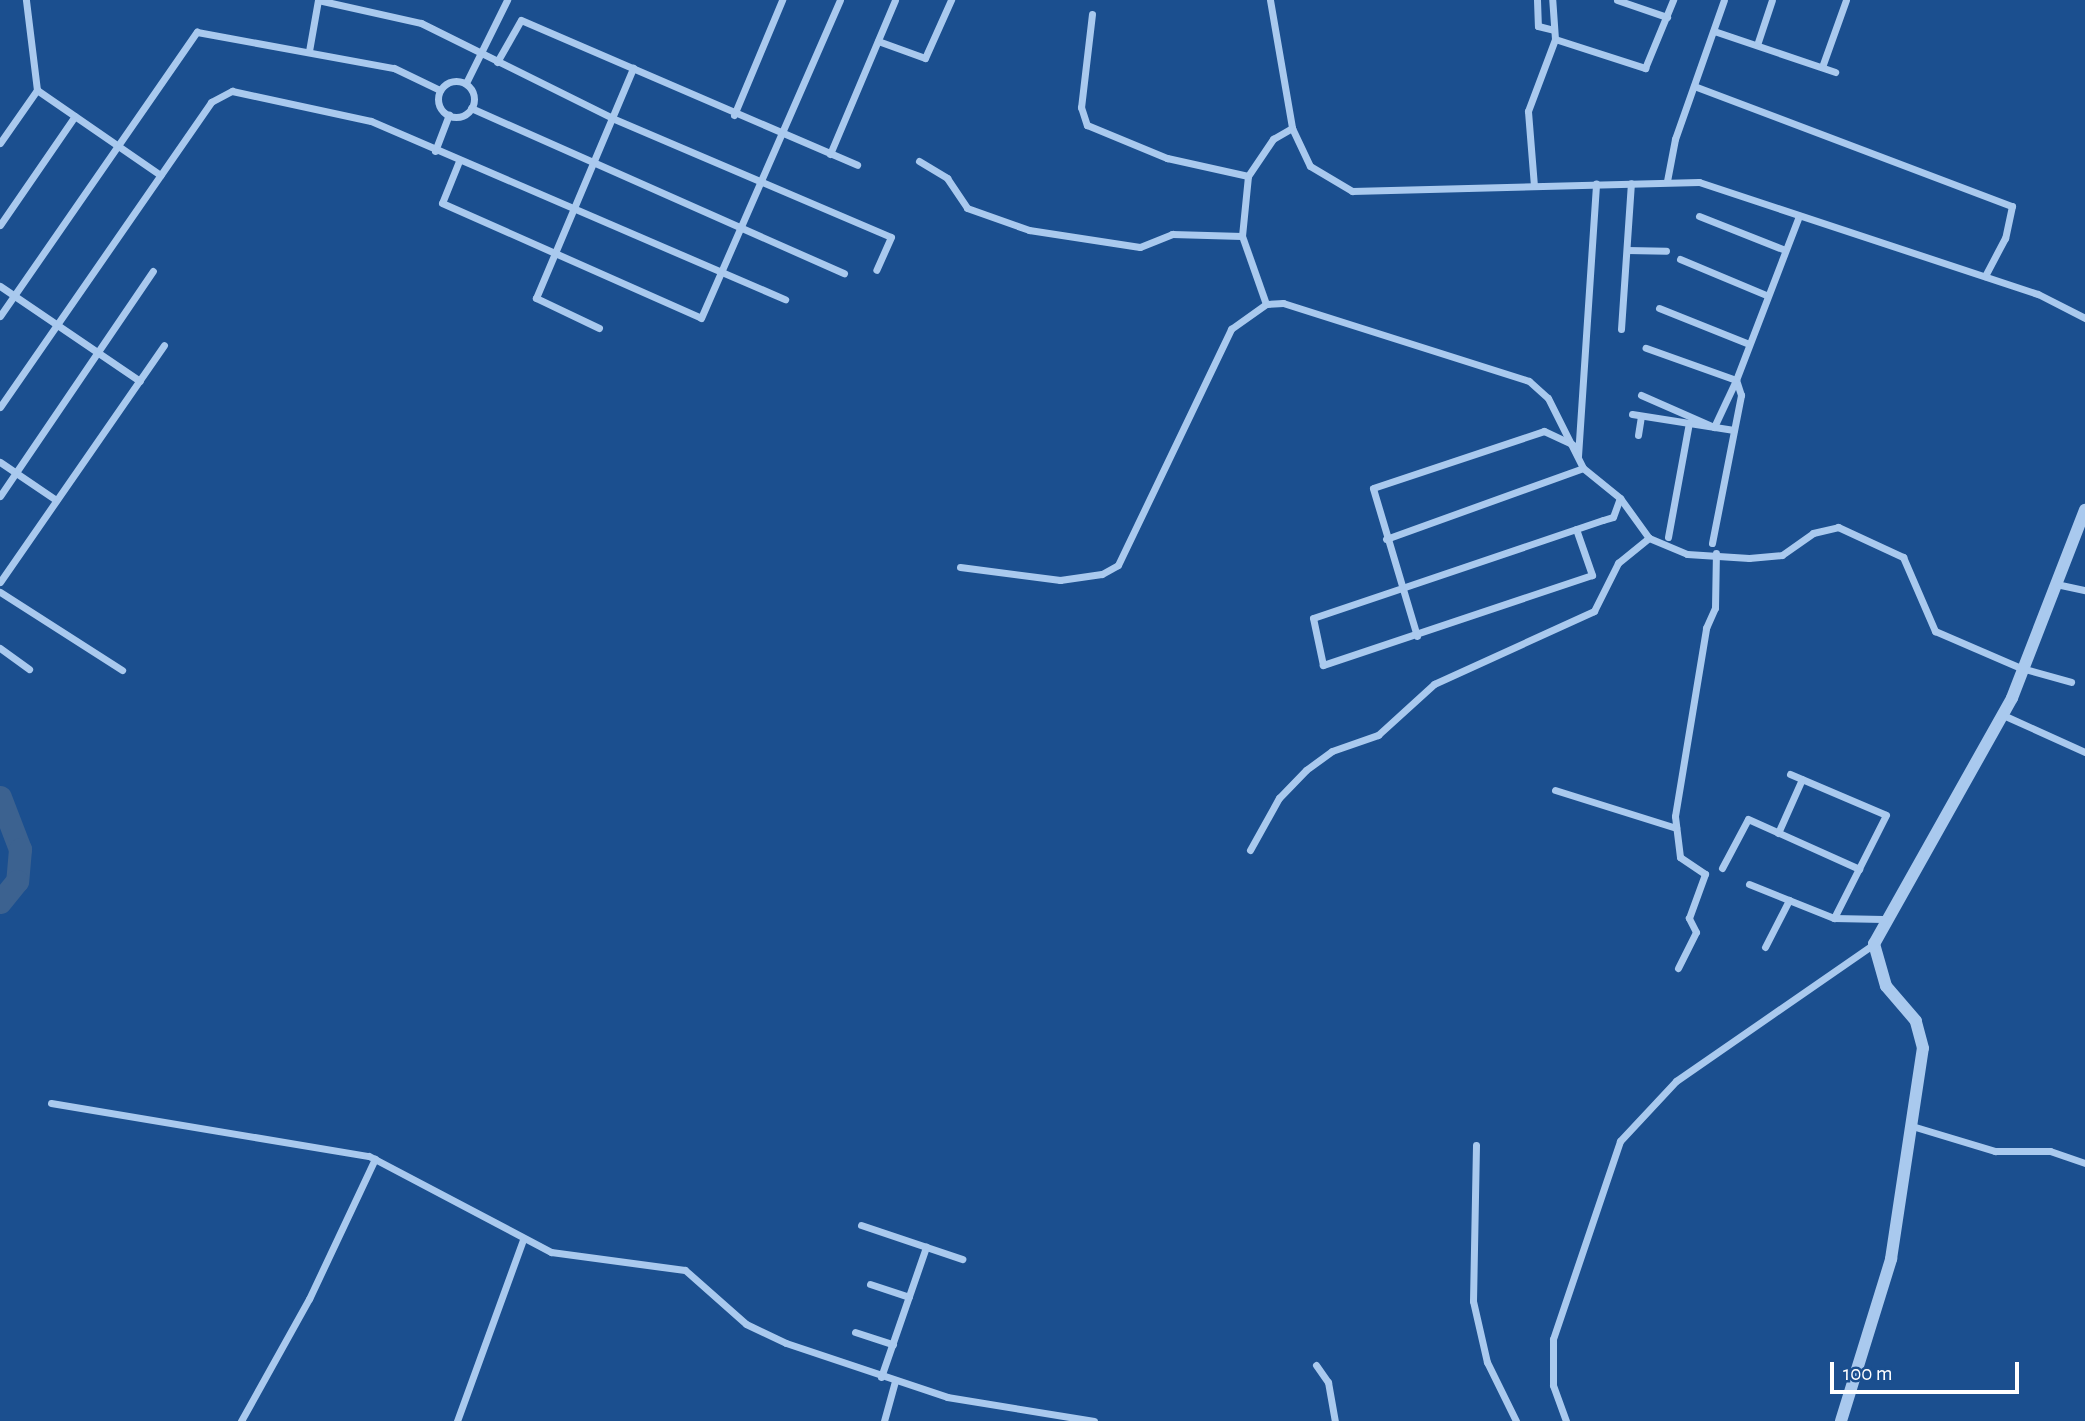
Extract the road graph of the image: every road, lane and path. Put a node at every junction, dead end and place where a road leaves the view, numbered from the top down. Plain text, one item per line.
1 (26, 0) edge
2 (507, 0) edge
3 (782, 0) edge
4 (840, 0) edge
5 (895, 0) edge
6 (951, 0) edge
7 (1270, 0) edge
8 (1537, 0) edge
9 (1552, 0) edge
10 (1617, 0) edge
11 (1673, 0) edge
12 (1724, 0) edge
13 (1772, 0) edge
14 (1846, 0) edge
15 (1537, 9) junction
16 (1553, 9) junction
17 (1092, 14) dead end
18 (1667, 17) junction
19 (1554, 30) junction
20 (1714, 31) junction
21 (1555, 39) junction
22 (878, 41) junction
23 (1757, 46) junction
24 (309, 51) junction
25 (479, 53) junction
26 (497, 62) junction
27 (1822, 67) junction
28 (633, 68) junction
29 (1835, 72) dead end
30 (466, 83) junction
31 (1694, 86) junction
32 (37, 90) junction
33 (440, 90) junction
34 (471, 108) junction
35 (449, 115) junction
36 (734, 115) junction
37 (75, 116) junction
38 (612, 118) junction
39 (1292, 128) junction
40 (781, 135) junction
41 (0, 142) edge
42 (118, 146) junction
43 (435, 151) junction
44 (830, 155) junction
45 (594, 160) junction
46 (459, 161) junction
47 (919, 161) dead end
48 (857, 165) dead end
49 (160, 175) junction
50 (1248, 176) junction
51 (1667, 181) junction
52 (760, 183) junction
53 (1631, 183) junction
54 (1596, 184) junction
55 (1534, 186) junction
56 (574, 208) junction
57 (1699, 216) dead end
58 (1799, 216) junction
59 (0, 225) edge
60 (740, 228) junction
61 (1242, 236) junction
62 (1627, 250) junction
63 (1785, 250) junction
64 (1666, 251) dead end
65 (555, 254) junction
66 (1680, 259) dead end
67 (876, 270) dead end
68 (153, 271) dead end
69 (721, 271) junction
70 (844, 273) dead end
71 (1985, 276) junction
72 (0, 286) edge
73 (1766, 295) junction
74 (14, 296) junction
75 (785, 299) dead end
76 (1266, 304) junction
77 (1659, 308) dead end
78 (0, 316) edge
79 (2085, 318) edge
80 (57, 324) junction
81 (599, 328) dead end
82 (1621, 329) dead end
83 (1749, 344) junction
84 (164, 345) dead end
85 (1646, 348) dead end
86 (98, 352) junction
87 (1736, 380) junction
88 (140, 381) junction
89 (1641, 394) dead end
90 (0, 407) edge
91 (1689, 423) junction
92 (1714, 427) junction
93 (1734, 430) junction
94 (1638, 435) dead end
95 (1573, 445) junction
96 (1578, 459) junction
97 (0, 461) edge
98 (1583, 468) junction
99 (16, 473) junction
100 (0, 496) edge
101 (1620, 498) junction
102 (56, 500) junction
103 (2085, 510) edge
104 (1576, 529) junction
105 (1668, 537) dead end
106 (1649, 538) junction
107 (1386, 540) junction
108 (1712, 543) dead end
109 (1716, 553) junction
110 (960, 567) dead end
111 (0, 582) edge
112 (2055, 584) junction
113 (1402, 588) junction
114 (2085, 590) edge
115 (0, 592) edge
116 (1417, 636) junction
117 (0, 649) edge
118 (2021, 668) junction
119 (29, 669) dead end
120 (122, 670) dead end
121 (2071, 682) dead end
122 (2003, 715) junction
123 (2085, 752) edge
124 (1790, 774) dead end
125 (1802, 779) junction
126 (1555, 790) dead end
127 (1676, 828) junction
128 (1778, 833) junction
129 (1250, 850) dead end
130 (1722, 868) dead end
131 (1859, 869) junction
132 (1749, 884) dead end
133 (1789, 900) junction
134 (1833, 918) junction
135 (1883, 919) junction
136 (1874, 944) junction
137 (1765, 947) dead end
138 (1678, 968) dead end
139 (51, 1103) dead end
140 (1912, 1126) junction
141 (1476, 1145) dead end
142 (375, 1159) junction
143 (2085, 1163) edge
144 (861, 1225) dead end
145 (523, 1240) junction
146 (926, 1247) junction
147 (962, 1259) dead end
148 (870, 1283) dead end
149 (909, 1297) junction
150 (855, 1332) dead end
151 (893, 1345) junction
152 (1316, 1364) dead end
153 (881, 1377) junction
154 (895, 1381) junction
155 (1046, 1417) edge
156 (242, 1421) edge
157 (457, 1421) edge
158 (884, 1421) edge
159 (1094, 1421) edge
160 (1335, 1421) edge
161 (1517, 1421) edge
162 (1566, 1421) edge
163 (1841, 1421) edge

1 - 32 street
2 - 25 street
3 - 36 street
4 - 40 street
5 - 22 street
6 - 22 street
7 - 39 street
8 - 15 street
9 - 16 street
10 - 18 street
11 - 18 street
12 - 20 street
13 - 23 street
14 - 27 street
15 - 16 street
15 - 19 street
16 - 19 street
17 - 50 street
18 - 21 street
19 - 21 street
20 - 23 street
20 - 31 street
21 - 55 street
22 - 44 street
23 - 27 street
24 - 25 street
24 - 33 street
24 - 42 street
25 - 26 street
25 - 30 street
26 - 28 street
26 - 38 street
27 - 29 street
28 - 36 street
28 - 38 street
30 - 33 street
30 - 34 street
31 - 51 street
31 - 71 street
32 - 37 street
32 - 41 street
33 - 35 street
34 - 35 street
34 - 45 street
35 - 43 street
36 - 40 street
37 - 42 street
37 - 59 street
38 - 45 street
38 - 52 street
39 - 50 street
39 - 55 street
40 - 44 street
40 - 52 street
42 - 49 street
42 - 74 street
43 - 46 street
43 - 49 street
44 - 48 street
45 - 56 street
45 - 60 street
46 - 56 street
46 - 65 street
47 - 61 street
49 - 80 street
50 - 61 street
51 - 53 street
51 - 58 street
52 - 60 street
52 - 67 street
53 - 54 street
53 - 62 street
54 - 55 street
54 - 96 street
56 - 65 street
56 - 69 street
57 - 63 street
58 - 63 street
58 - 71 street
60 - 69 street
60 - 70 street
61 - 76 street
62 - 64 street
62 - 82 street
63 - 73 street
65 - 69 street
65 - 81 street
66 - 73 street
68 - 86 street
69 - 75 street
71 - 79 street
72 - 74 street
73 - 83 street
74 - 78 street
74 - 80 street
76 - 95 street
76 - 110 street
77 - 83 street
80 - 86 street
80 - 90 street
83 - 87 street
84 - 88 street
85 - 87 street
86 - 88 street
86 - 99 street
87 - 92 street
87 - 93 street
88 - 102 street
89 - 92 street
91 - 92 street
91 - 94 street
91 - 105 street
92 - 93 street
93 - 108 street
95 - 96 street
95 - 107 street
96 - 98 street
97 - 99 street
98 - 101 street
98 - 107 street
99 - 100 street
99 - 102 street
101 - 104 street
101 - 106 street
102 - 111 street
103 - 112 street
104 - 113 street
104 - 116 street
106 - 109 street
106 - 129 street
107 - 113 street
109 - 118 street
109 - 127 street
112 - 114 street
112 - 118 street
113 - 116 street
113 - 116 street
115 - 120 street
117 - 119 street
118 - 121 street
118 - 122 street
122 - 123 street
122 - 135 street
124 - 125 street
125 - 128 street
125 - 131 street
126 - 127 street
127 - 138 street
128 - 130 street
128 - 131 street
131 - 134 street
132 - 133 street
133 - 134 street
133 - 137 street
134 - 135 street
135 - 136 street
136 - 140 street
136 - 162 street
139 - 142 street
140 - 143 street
140 - 163 street
141 - 161 street
142 - 145 street
142 - 156 street
144 - 146 street
145 - 153 street
145 - 157 street
146 - 147 street
146 - 149 street
148 - 149 street
149 - 151 street
150 - 151 street
151 - 153 street
152 - 160 street
153 - 154 street
154 - 155 street
154 - 158 street
155 - 159 street

